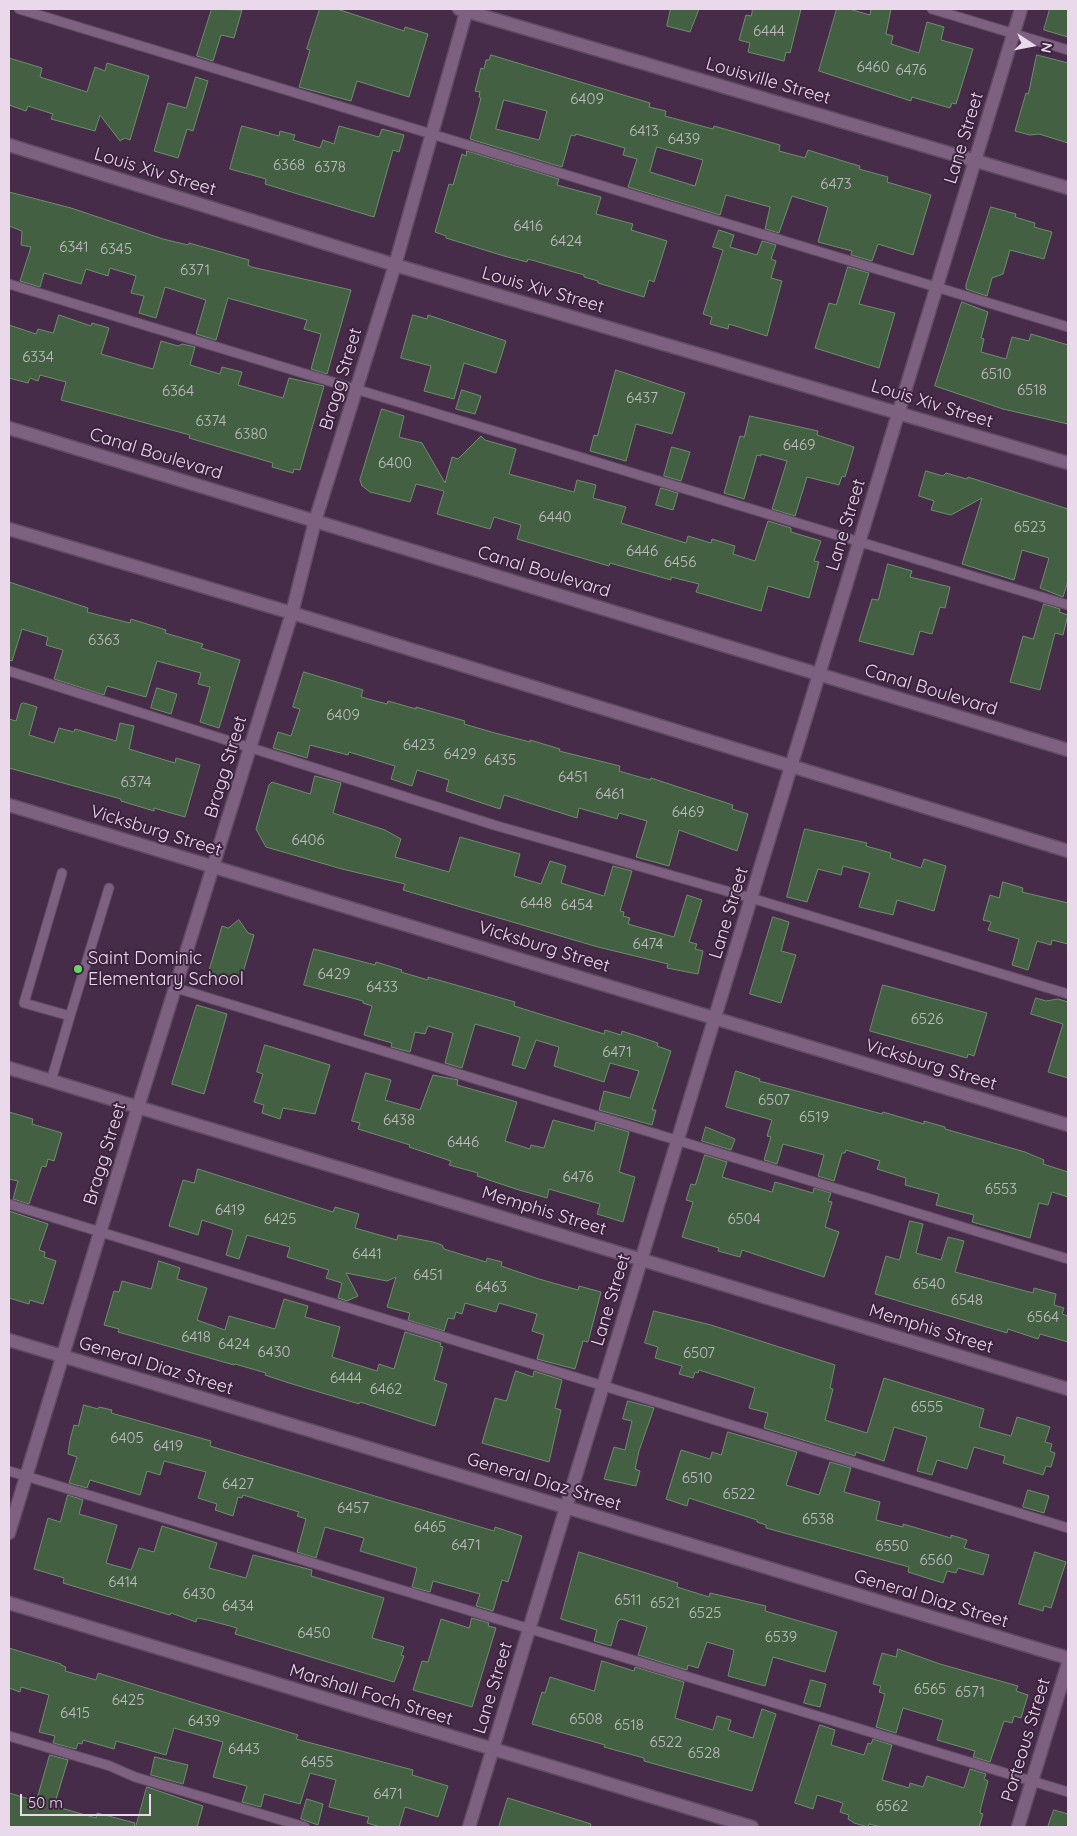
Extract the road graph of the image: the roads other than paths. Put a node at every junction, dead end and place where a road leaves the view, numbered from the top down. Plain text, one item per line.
1 (19, 9) edge
2 (932, 9) edge
3 (1022, 9) edge
4 (464, 10) edge
5 (1014, 34) junction
6 (1068, 50) edge
7 (432, 134) junction
8 (9, 145) edge
9 (976, 159) junction
10 (1068, 188) edge
11 (395, 265) junction
12 (9, 284) edge
13 (937, 288) junction
14 (1068, 327) edge
15 (357, 388) junction
16 (899, 412) junction
17 (9, 428) edge
18 (1068, 464) edge
19 (315, 521) junction
20 (9, 529) edge
21 (859, 542) junction
22 (1068, 605) edge
23 (292, 613) junction
24 (9, 671) edge
25 (819, 675) junction
26 (251, 746) junction
27 (1068, 750) edge
28 (792, 766) junction
29 (9, 805) edge
30 (1068, 851) edge
31 (214, 867) junction
32 (62, 873) dead end
33 (109, 888) dead end
34 (752, 898) junction
35 (176, 988) junction
36 (1068, 994) edge
37 (70, 1016) junction
38 (715, 1017) junction
39 (9, 1068) edge
40 (51, 1080) junction
41 (138, 1107) junction
42 (1068, 1125) edge
43 (678, 1141) junction
44 (9, 1204) edge
45 (100, 1232) junction
46 (642, 1259) junction
47 (1068, 1259) edge
48 (9, 1340) edge
49 (63, 1356) junction
50 (604, 1384) junction
51 (1068, 1389) edge
52 (9, 1471) edge
53 (26, 1476) junction
54 (566, 1507) junction
55 (1068, 1528) edge
56 (9, 1533) edge
57 (9, 1603) edge
58 (530, 1628) junction
59 (1068, 1658) edge
60 (1068, 1663) edge
61 (9, 1736) edge
62 (493, 1750) junction
63 (1032, 1781) junction
64 (1068, 1792) edge
65 (305, 1827) edge
66 (469, 1827) edge
67 (752, 1827) edge
68 (1018, 1827) edge

1 - 7 lane
2 - 5 lane
3 - 5 street, Lane Street
4 - 7 street, Bragg Street
4 - 9 street, Louisville Street
5 - 6 lane
5 - 9 street, Lane Street
7 - 11 street, Bragg Street
7 - 13 lane
8 - 11 street, Louis Xiv Street
9 - 10 street, Louisville Street
9 - 13 street, Lane Street
11 - 15 street, Bragg Street
11 - 16 street, Louis Xiv Street
12 - 15 lane
13 - 14 lane
13 - 16 street, Lane Street
15 - 19 street, Bragg Street
15 - 21 lane
16 - 18 street, Louis Xiv Street
16 - 21 street, Lane Street
17 - 19 street, Canal Boulevard
19 - 23 street, Bragg Street
19 - 25 street, Canal Boulevard
20 - 23 street
21 - 22 lane
21 - 25 street, Lane Street
23 - 26 street, Bragg Street
23 - 28 street
24 - 26 lane
25 - 27 street, Canal Boulevard
25 - 28 street, Lane Street
26 - 31 street, Bragg Street
26 - 34 lane
28 - 30 street
28 - 34 street, Lane Street
29 - 31 street, Vicksburg Street
31 - 35 street, Bragg Street
31 - 38 street, Vicksburg Street
32 - 37 lane
33 - 37 lane
34 - 36 lane
34 - 38 street, Lane Street
35 - 41 street, Bragg Street
35 - 43 lane
37 - 40 lane
38 - 42 street, Vicksburg Street
38 - 43 street, Lane Street
39 - 40 street, Memphis Street
40 - 41 street, Memphis Street
41 - 45 street, Bragg Street
41 - 46 street, Memphis Street
43 - 46 street, Lane Street
43 - 47 lane
44 - 45 lane
45 - 49 street, Bragg Street
45 - 50 lane
46 - 50 street, Lane Street
46 - 51 street, Memphis Street
48 - 49 street, General Diaz Street
49 - 53 street, Bragg Street
49 - 54 street, General Diaz Street
50 - 54 street, Lane Street
50 - 55 lane
52 - 53 lane
53 - 56 street, Bragg Street
53 - 58 lane
54 - 58 street, Lane Street
54 - 59 street, General Diaz Street
57 - 62 street, Marshall Foch Street
58 - 62 street, Lane Street
58 - 63 lane
60 - 63 street, Porteous Street
61 - 65 lane
62 - 66 street, Lane Street
62 - 67 street, Marshall Foch Street
63 - 64 lane
63 - 68 street, Porteous Street

